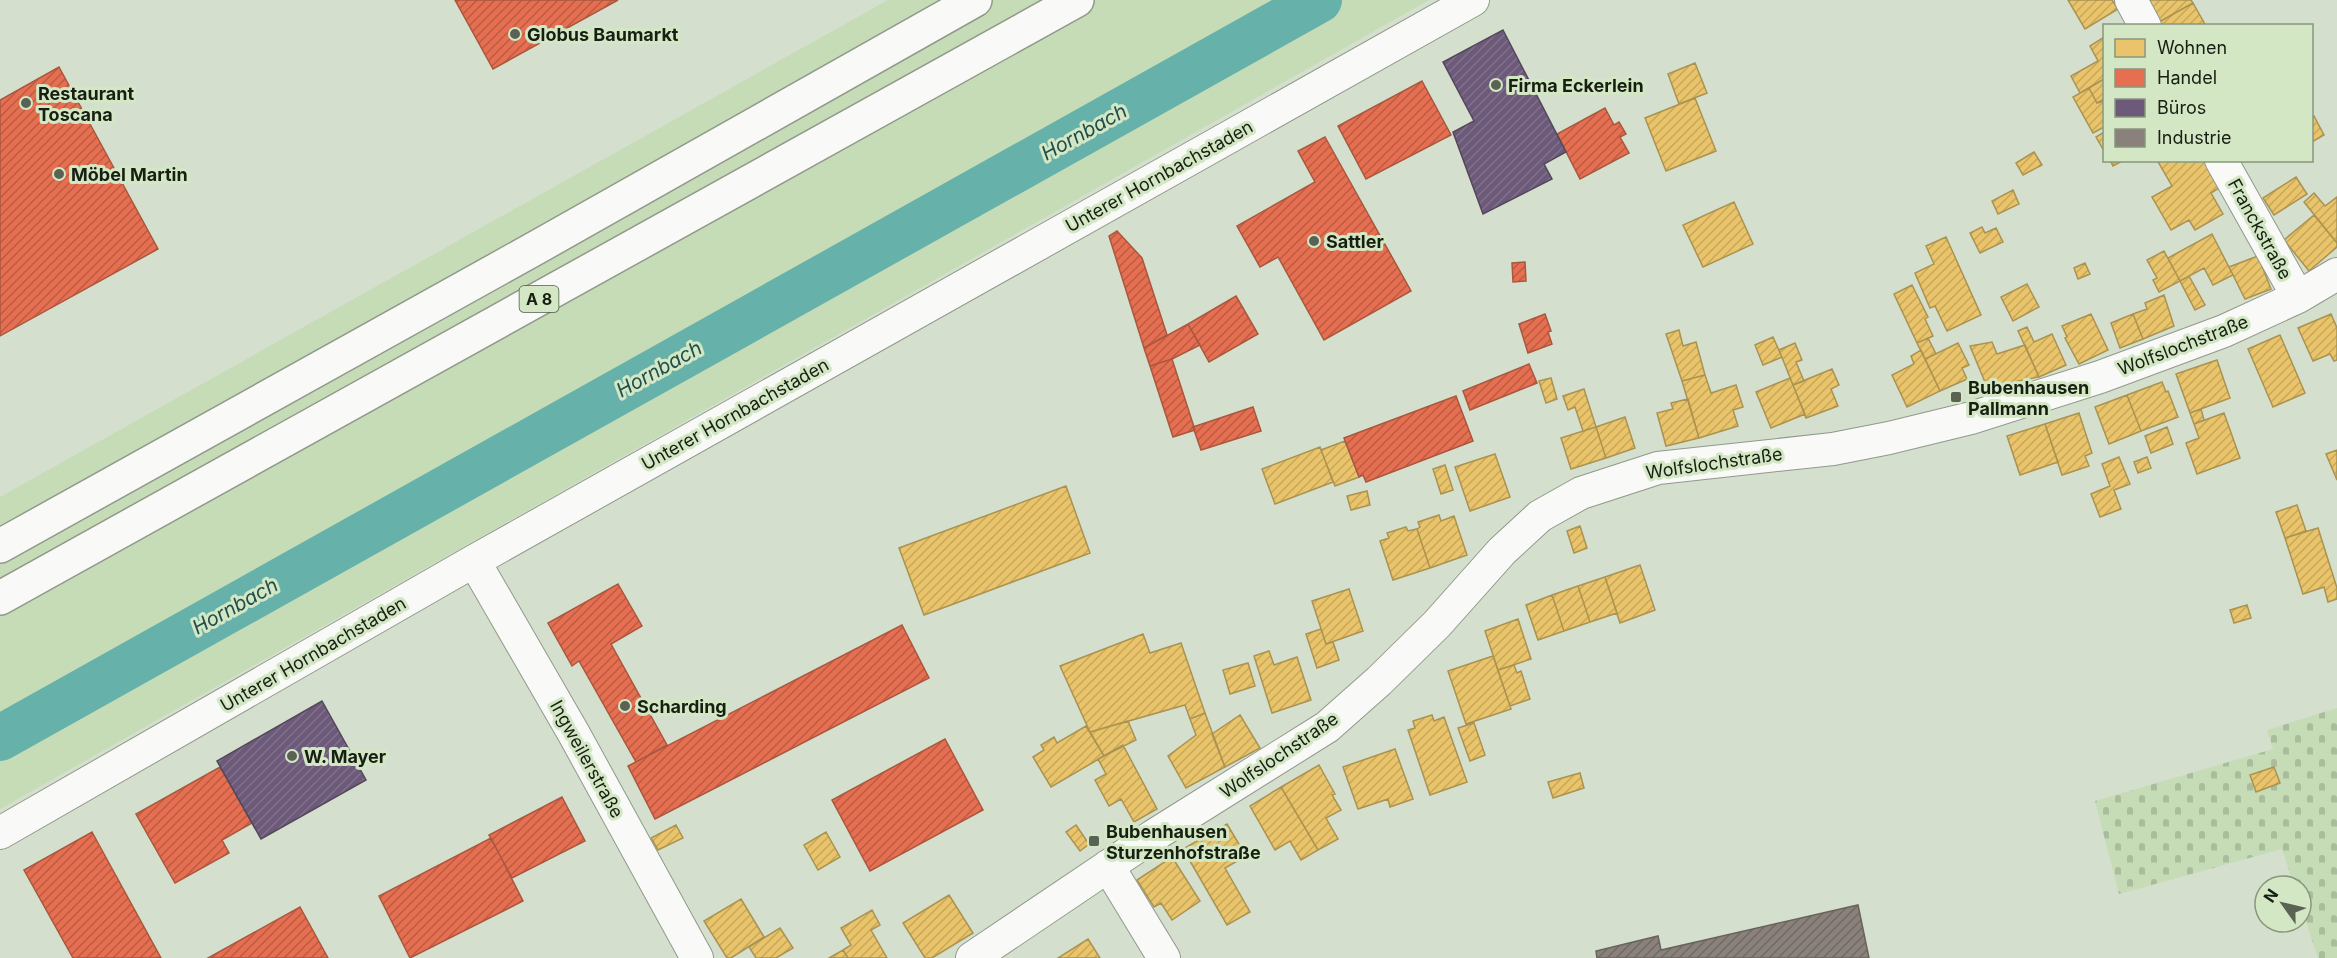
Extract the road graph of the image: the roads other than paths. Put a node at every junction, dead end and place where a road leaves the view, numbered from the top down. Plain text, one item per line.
1 (975, 0) edge
2 (1077, 0) edge
3 (1473, 0) edge
4 (2131, 0) edge
5 (2144, 24) edge
6 (2222, 162) edge
7 (2337, 274) edge
8 (2298, 297) junction
9 (0, 546) edge
10 (474, 561) junction
11 (0, 598) edge
12 (0, 833) edge
13 (1108, 866) junction
14 (697, 958) edge
15 (972, 958) edge
16 (1164, 958) edge

1 - 9 highway, A 8
2 - 11 highway, A 8
3 - 10 street, Unterer Hornbachstaden
4 - 5 street
6 - 8 street, Franckstraße
7 - 8 street, Wolfslochstraße
8 - 13 street, Wolfslochstraße
10 - 12 street, Unterer Hornbachstaden
10 - 14 street, Ingweilerstraße
13 - 15 street, Wolfslochstraße
13 - 16 street

